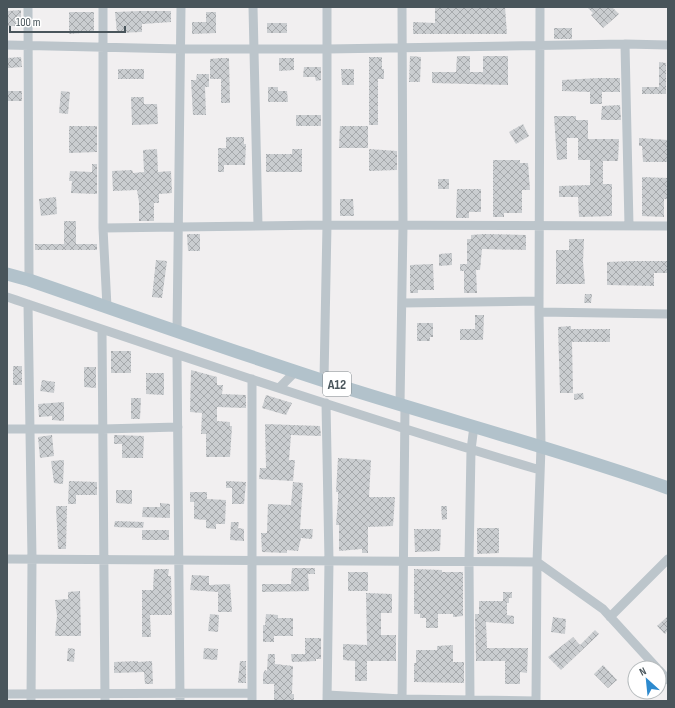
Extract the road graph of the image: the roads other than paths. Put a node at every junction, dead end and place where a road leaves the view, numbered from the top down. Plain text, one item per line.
1 (28, 7) edge
2 (103, 7) edge
3 (181, 7) edge
4 (254, 7) edge
5 (327, 7) edge
6 (402, 7) edge
7 (540, 7) edge
8 (625, 44) junction
9 (7, 45) edge
10 (28, 45) junction
11 (540, 45) junction
12 (668, 46) edge
13 (103, 47) junction
14 (401, 47) junction
15 (254, 48) junction
16 (181, 49) junction
17 (328, 49) junction
18 (327, 225) junction
19 (258, 226) junction
20 (403, 226) junction
21 (629, 226) junction
22 (668, 226) edge
23 (178, 227) junction
24 (540, 227) junction
25 (103, 228) junction
26 (7, 274) edge
27 (29, 280) junction
28 (7, 297) edge
29 (539, 301) junction
30 (402, 303) junction
31 (28, 304) junction
32 (106, 307) junction
33 (539, 312) junction
34 (668, 314) edge
35 (102, 331) junction
36 (177, 332) junction
37 (177, 355) junction
38 (296, 371) junction
39 (252, 379) junction
40 (324, 379) junction
41 (279, 388) junction
42 (326, 403) junction
43 (403, 405) junction
44 (474, 426) junction
45 (178, 427) junction
46 (7, 429) edge
47 (30, 429) junction
48 (103, 429) junction
49 (406, 429) junction
50 (541, 446) junction
51 (471, 450) junction
52 (540, 470) junction
53 (668, 488) edge
54 (32, 558) junction
55 (7, 559) edge
56 (668, 559) edge
57 (104, 560) junction
58 (179, 560) junction
59 (252, 561) junction
60 (329, 561) junction
61 (402, 562) junction
62 (469, 562) junction
63 (537, 562) junction
64 (610, 617) junction
65 (650, 660) edge
66 (7, 694) edge
67 (180, 697) edge
68 (252, 697) edge
69 (31, 698) edge
70 (105, 698) edge
71 (327, 698) edge
72 (402, 700) edge
73 (470, 701) edge
74 (536, 701) edge

1 - 10 street
2 - 13 street
3 - 16 street
4 - 15 street
5 - 17 street
6 - 14 street
7 - 11 street
8 - 11 street
8 - 12 street
8 - 21 street
9 - 10 street
10 - 13 street
10 - 27 street
11 - 14 street
11 - 24 street
13 - 16 street
13 - 25 street
14 - 17 street
14 - 20 street
15 - 16 street
15 - 17 street
15 - 19 street
16 - 23 street
17 - 18 street
18 - 19 street
18 - 20 street
18 - 40 street
19 - 23 street
20 - 24 street
20 - 30 street
21 - 22 street
21 - 24 street
23 - 25 street
23 - 36 street
24 - 29 street
25 - 32 street
26 - 27 main road, A12
27 - 32 main road, A12
28 - 31 street
29 - 30 street
29 - 33 street
30 - 43 street
31 - 35 street
31 - 47 street
32 - 36 main road, A12
33 - 34 street
33 - 50 street
35 - 37 street
35 - 48 street
36 - 38 main road, A12
37 - 39 street
37 - 45 street
38 - 40 main road, A12
38 - 41 street
39 - 41 street
39 - 59 street
40 - 43 main road, A12
41 - 42 street
42 - 49 street
42 - 60 street
43 - 44 main road, A12
43 - 49 street
44 - 50 main road, A12
44 - 51 street
45 - 48 street
45 - 58 street
46 - 47 street
47 - 48 street
47 - 54 street
48 - 57 street
49 - 51 street
49 - 61 street
50 - 52 street
50 - 53 main road, A12
51 - 52 street
51 - 62 street
52 - 63 street
54 - 55 street
54 - 57 street
54 - 69 street
56 - 64 street
57 - 58 street
57 - 70 street
58 - 59 street
58 - 67 street
59 - 60 street
59 - 68 street
60 - 61 street
60 - 71 street
61 - 62 street
61 - 72 street
62 - 63 street
62 - 73 street
63 - 64 street
63 - 74 street
64 - 65 street
66 - 69 street
67 - 68 street
67 - 70 street
69 - 70 street
71 - 72 street
72 - 73 street
73 - 74 street

